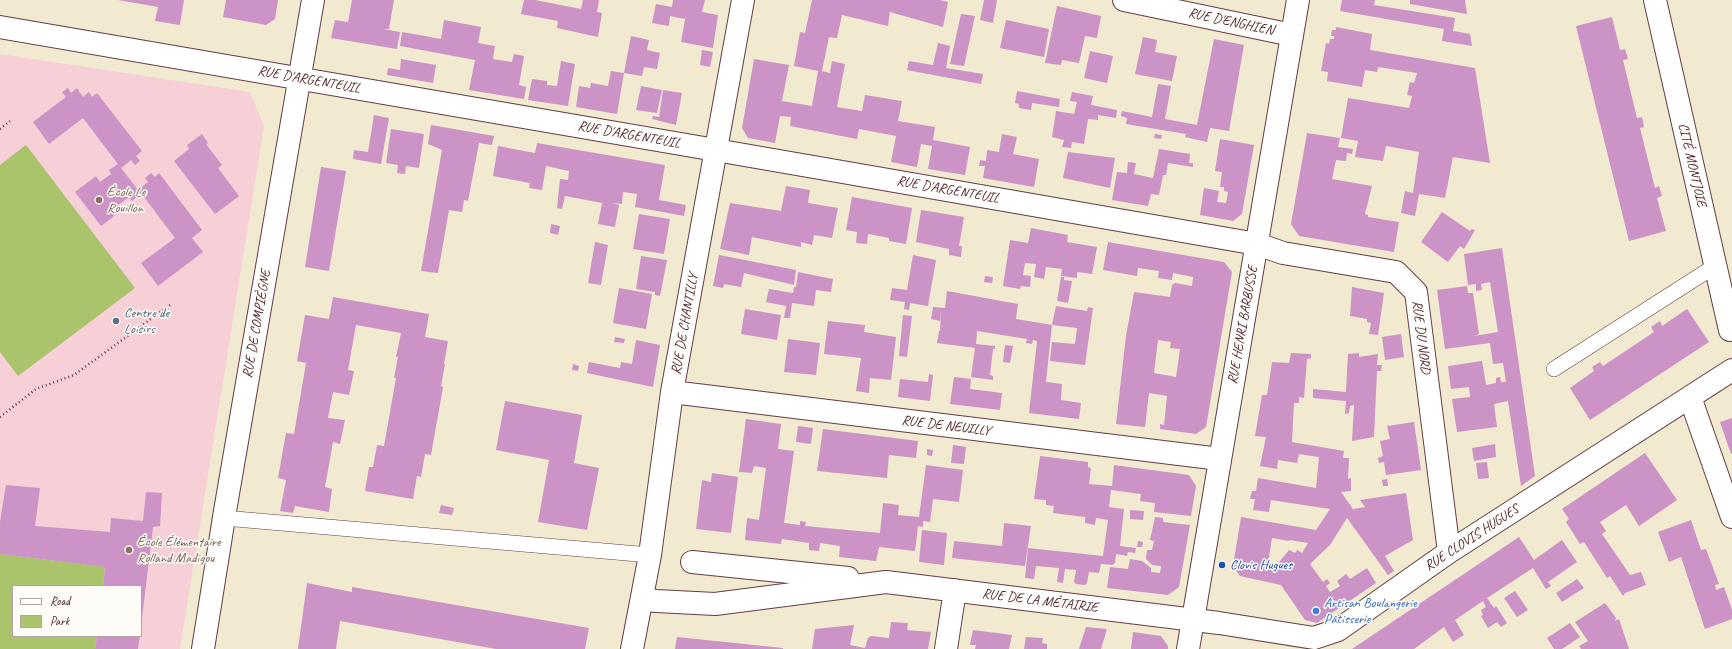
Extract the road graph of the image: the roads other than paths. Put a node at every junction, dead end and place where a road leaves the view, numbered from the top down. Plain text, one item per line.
1 (313, 0) edge
2 (743, 0) edge
3 (1124, 0) edge
4 (1298, 0) edge
5 (1655, 0) edge
6 (0, 28) edge
7 (1292, 35) junction
8 (300, 78) junction
9 (716, 150) junction
10 (1257, 244) junction
11 (1715, 266) junction
12 (1730, 330) dead end
13 (1554, 370) dead end
14 (1732, 370) edge
15 (672, 392) junction
16 (1690, 397) junction
17 (1220, 459) junction
18 (224, 518) junction
19 (1732, 518) edge
20 (1449, 552) junction
21 (650, 555) junction
22 (692, 562) dead end
23 (886, 582) junction
24 (955, 590) junction
25 (642, 599) junction
26 (1193, 620) junction
27 (203, 649) edge
28 (632, 649) edge
29 (946, 649) edge
30 (1188, 649) edge

1 - 8 street, RUE DE COMPIÈGNE
2 - 9 street, RUE DE CHANTILLY
3 - 7 street, RUE D'ENGHIEN
4 - 7 street, RUE HENRI BARBUSSE
5 - 11 street, CITÉ MONTJOIE
6 - 8 street, RUE D'ARGENTEUIL
7 - 10 street, RUE HENRI BARBUSSE
8 - 9 street, RUE D'ARGENTEUIL
8 - 18 street, RUE DE COMPIÈGNE
9 - 10 street, RUE D'ARGENTEUIL
9 - 15 street, RUE DE CHANTILLY
10 - 17 street, RUE HENRI BARBUSSE
10 - 20 street, RUE DU NORD
11 - 12 street, CITÉ MONTJOIE
11 - 13 lane
14 - 16 street, RUE CLOVIS HUGUES
15 - 17 street, RUE DE NEUILLY
15 - 21 street, RUE DE CHANTILLY
16 - 19 street
16 - 20 street, RUE CLOVIS HUGUES
17 - 26 street, RUE HENRI BARBUSSE
18 - 21 lane
18 - 27 street, RUE DE COMPIÈGNE
20 - 26 street, RUE CLOVIS HUGUES
21 - 25 street, RUE DE CHANTILLY
22 - 23 street, RUE DE LA MÉTAIRIE
23 - 24 street, RUE DE LA MÉTAIRIE
23 - 25 street, RUE DE LA MÉTAIRIE
24 - 26 street, RUE DE LA MÉTAIRIE
24 - 29 street
25 - 28 street, RUE DE CHANTILLY
26 - 30 street, RUE HENRI BARBUSSE

